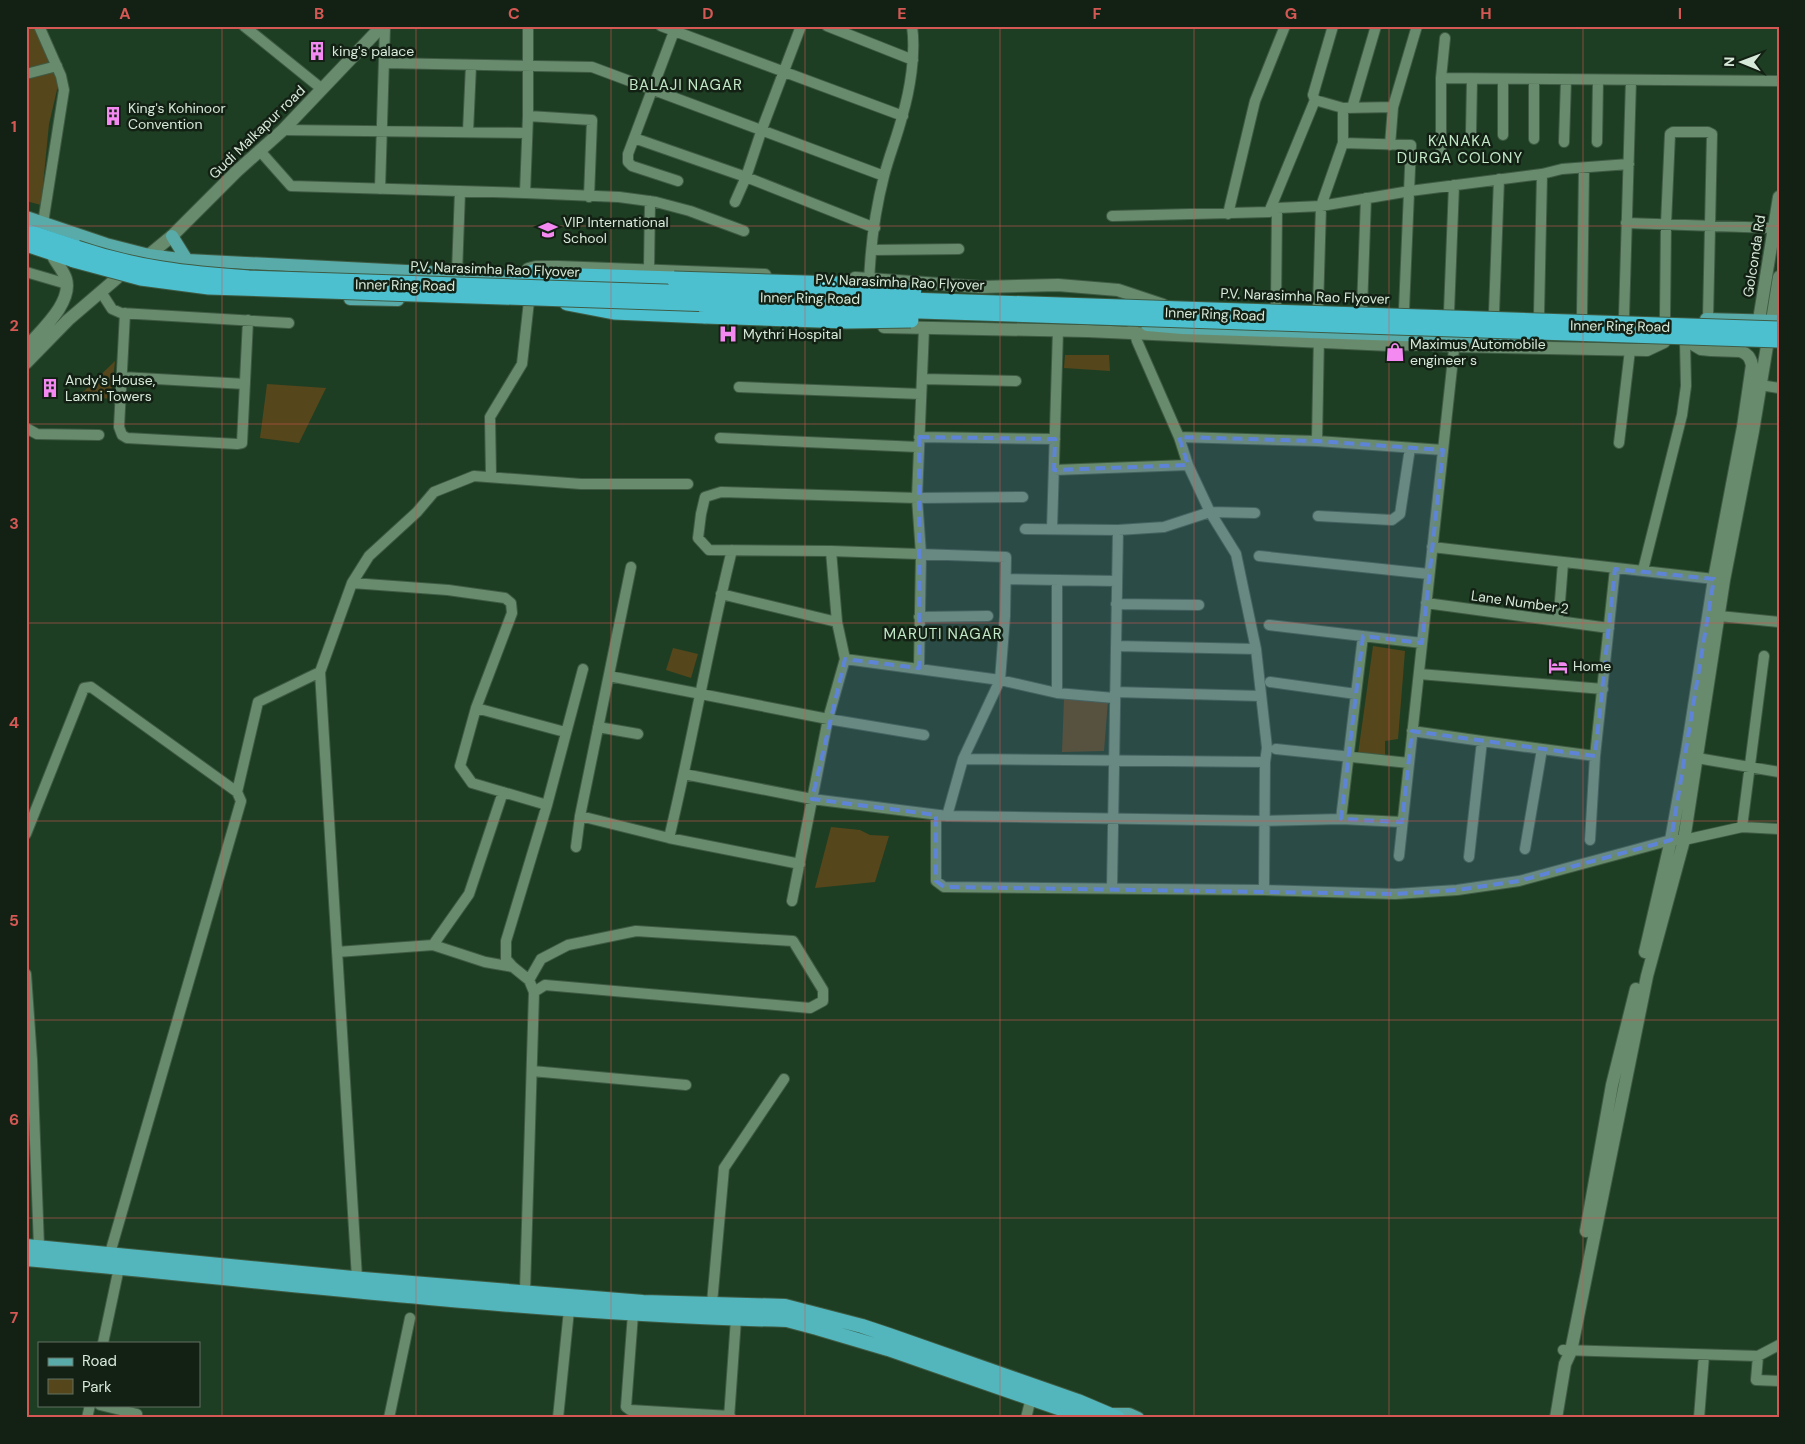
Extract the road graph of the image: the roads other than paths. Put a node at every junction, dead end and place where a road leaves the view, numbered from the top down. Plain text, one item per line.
1 (39, 26) edge
2 (244, 26) edge
3 (383, 26) edge
4 (528, 26) edge
5 (661, 26) edge
6 (801, 26) edge
7 (827, 26) edge
8 (912, 26) edge
9 (1285, 26) edge
10 (1333, 26) edge
11 (1376, 26) edge
12 (1417, 26) edge
13 (675, 28) edge
14 (1445, 38) dead end
15 (913, 60) junction
16 (385, 63) junction
17 (471, 65) junction
18 (57, 66) junction
19 (528, 66) junction
20 (783, 72) junction
21 (26, 74) edge
22 (1441, 78) junction
23 (1472, 79) junction
24 (1503, 79) junction
25 (1534, 80) junction
26 (1566, 80) junction
27 (1598, 80) junction
28 (1631, 80) junction
29 (1779, 81) edge
30 (322, 89) junction
31 (653, 89) junction
32 (1315, 100) junction
33 (1393, 107) junction
34 (1348, 108) junction
35 (528, 116) junction
36 (903, 116) junction
37 (762, 129) junction
38 (283, 130) junction
39 (382, 131) junction
40 (468, 132) junction
41 (1471, 133) dead end
42 (527, 134) junction
43 (1503, 135) dead end
44 (634, 138) junction
45 (1534, 139) dead end
46 (1564, 142) dead end
47 (1597, 142) dead end
48 (1343, 143) junction
49 (1390, 145) junction
50 (260, 151) junction
51 (1412, 157) junction
52 (1629, 164) junction
53 (1584, 168) junction
54 (1542, 174) junction
55 (884, 176) junction
56 (746, 177) junction
57 (1498, 179) junction
58 (678, 181) dead end
59 (1454, 185) junction
60 (380, 189) junction
61 (460, 191) junction
62 (1410, 191) junction
63 (524, 193) junction
64 (589, 196) junction
65 (1779, 197) edge
66 (1366, 198) junction
67 (650, 201) junction
68 (735, 202) dead end
69 (1321, 206) junction
70 (1273, 210) junction
71 (1228, 214) junction
72 (1112, 216) dead end
73 (26, 217) edge
74 (43, 223) junction
75 (1626, 223) junction
76 (1666, 224) junction
77 (1710, 225) junction
78 (875, 228) junction
79 (1774, 228) junction
80 (26, 231) edge
81 (744, 231) dead end
82 (172, 236) junction
83 (26, 244) edge
84 (106, 244) junction
85 (959, 249) dead end
86 (26, 250) edge
87 (872, 250) junction
88 (149, 255) junction
89 (54, 258) junction
90 (187, 260) junction
91 (649, 269) junction
92 (93, 271) junction
93 (26, 272) edge
94 (457, 273) junction
95 (514, 276) junction
96 (1779, 277) edge
97 (117, 278) junction
98 (67, 284) junction
99 (869, 285) junction
100 (101, 292) junction
101 (529, 301) junction
102 (559, 302) junction
103 (1276, 306) junction
104 (1299, 307) junction
105 (1318, 308) junction
106 (1362, 309) junction
107 (1082, 310) junction
108 (1404, 310) junction
109 (784, 312) junction
110 (1449, 312) junction
111 (125, 313) junction
112 (1494, 313) junction
113 (1539, 314) junction
114 (1582, 316) junction
115 (1624, 317) junction
116 (1665, 318) junction
117 (1708, 319) junction
118 (248, 320) junction
119 (1759, 320) junction
120 (289, 323) dead end
121 (1777, 324) edge
122 (924, 328) junction
123 (1134, 329) junction
124 (1058, 330) junction
125 (1299, 332) junction
126 (1319, 337) junction
127 (29, 341) edge
128 (1455, 342) junction
129 (1664, 342) junction
130 (1688, 343) junction
131 (1775, 344) edge
132 (1630, 350) junction
133 (26, 363) edge
134 (122, 377) junction
135 (923, 379) junction
136 (1016, 381) dead end
137 (245, 384) junction
138 (1760, 385) junction
139 (739, 387) dead end
140 (1779, 388) edge
141 (921, 394) junction
142 (26, 428) edge
143 (99, 435) dead end
144 (1179, 437) junction
145 (720, 438) dead end
146 (1055, 439) junction
147 (1317, 440) junction
148 (919, 442) junction
149 (1619, 442) dead end
150 (1410, 448) junction
151 (1443, 450) junction
152 (1188, 465) junction
153 (1054, 470) junction
154 (491, 476) junction
155 (688, 484) dead end
156 (1023, 497) dead end
157 (917, 498) junction
158 (1210, 512) junction
159 (1255, 513) dead end
160 (1318, 516) dead end
161 (1024, 529) dead end
162 (1052, 529) junction
163 (1118, 530) junction
164 (1432, 547) junction
165 (732, 550) junction
166 (831, 551) junction
167 (921, 554) junction
168 (1259, 556) dead end
169 (1562, 563) junction
170 (631, 567) dead end
171 (1615, 568) junction
172 (1643, 570) junction
173 (1430, 574) junction
174 (1006, 579) junction
175 (1714, 579) junction
176 (1057, 580) junction
177 (1116, 581) junction
178 (352, 583) junction
179 (721, 594) junction
180 (1116, 604) junction
181 (1426, 604) junction
182 (1198, 605) dead end
183 (1559, 614) dead end
184 (988, 616) dead end
185 (1719, 616) junction
186 (919, 617) junction
187 (837, 622) junction
188 (1779, 622) edge
189 (1269, 625) dead end
190 (1609, 628) junction
191 (1363, 636) junction
192 (1422, 643) junction
193 (1116, 646) junction
194 (1256, 649) junction
195 (1764, 656) dead end
196 (845, 660) junction
197 (919, 668) junction
198 (583, 669) dead end
199 (320, 672) junction
200 (1419, 674) junction
201 (609, 676) junction
202 (1000, 680) junction
203 (1270, 682) dead end
204 (1603, 689) junction
205 (1057, 693) junction
206 (700, 694) junction
207 (1356, 694) junction
208 (1115, 695) junction
209 (1261, 696) junction
210 (476, 708) junction
211 (828, 719) junction
212 (598, 726) junction
213 (1412, 731) junction
214 (565, 732) junction
215 (638, 734) dead end
216 (924, 735) dead end
217 (1482, 742) junction
218 (1276, 749) dead end
219 (1542, 749) junction
220 (1348, 756) junction
221 (1595, 756) junction
222 (1697, 758) junction
223 (963, 759) junction
224 (1114, 760) junction
225 (1264, 762) junction
226 (1409, 763) junction
227 (1750, 767) junction
228 (1779, 772) edge
229 (684, 774) junction
230 (237, 792) junction
231 (503, 792) junction
232 (812, 798) junction
233 (547, 805) junction
234 (936, 815) junction
235 (580, 816) junction
236 (947, 816) junction
237 (1113, 818) junction
238 (1340, 819) junction
239 (1265, 822) junction
240 (1402, 822) junction
241 (1742, 827) junction
242 (1779, 829) edge
243 (26, 834) edge
244 (669, 838) junction
245 (1590, 840) dead end
246 (1677, 840) junction
247 (576, 848) dead end
248 (1525, 850) dead end
249 (1399, 856) dead end
250 (1468, 857) dead end
251 (800, 864) junction
252 (1112, 888) junction
253 (1264, 890) junction
254 (792, 901) dead end
255 (433, 945) junction
256 (338, 952) junction
257 (513, 967) junction
258 (26, 974) edge
259 (529, 980) junction
260 (534, 992) junction
261 (29, 1060) edge
262 (532, 1071) junction
263 (784, 1079) dead end
264 (686, 1085) dead end
265 (31, 1145) edge
266 (33, 1247) edge
267 (26, 1259) edge
268 (114, 1261) junction
269 (357, 1278) junction
270 (525, 1291) junction
271 (712, 1303) junction
272 (569, 1310) junction
273 (633, 1314) junction
274 (410, 1318) dead end
275 (736, 1319) junction
276 (103, 1342) edge
277 (1779, 1345) edge
278 (1567, 1351) junction
279 (1704, 1355) junction
280 (1758, 1356) junction
281 (1779, 1381) edge
282 (1031, 1398) junction
283 (105, 1406) edge
284 (137, 1412) edge
285 (1114, 1416) edge
286 (730, 1417) edge
287 (389, 1418) edge
288 (558, 1418) edge
289 (1026, 1418) edge
290 (1087, 1418) edge
291 (1138, 1418) edge
292 (1556, 1418) edge
293 (1699, 1418) edge

1 - 18 street
2 - 30 street
3 - 16 street
3 - 30 street, Gudi Malkapur road
4 - 19 street
5 - 13 street
6 - 20 street
7 - 15 street
8 - 15 street
9 - 71 street
10 - 32 street
11 - 34 street
12 - 33 street
13 - 20 street
13 - 31 street
14 - 22 street
15 - 36 street
16 - 17 street
16 - 39 street
17 - 19 street
17 - 40 street
18 - 21 street
18 - 74 street
19 - 31 street
19 - 35 street
20 - 36 street
20 - 37 street
22 - 23 street
22 - 51 street
23 - 24 street
23 - 41 street
24 - 25 street
24 - 43 street
25 - 26 street
25 - 45 street
26 - 27 street
26 - 46 street
27 - 28 street
27 - 47 street
28 - 29 street
28 - 52 street
30 - 38 street, Gudi Malkapur road
31 - 37 street
31 - 44 street
32 - 34 street
32 - 70 street
33 - 34 street
33 - 49 street
34 - 48 street
35 - 42 street
35 - 64 street
36 - 55 street
37 - 55 street
37 - 56 street
38 - 39 street
38 - 50 street, Gudi Malkapur road
39 - 40 street
39 - 60 street
40 - 42 street
42 - 63 street
44 - 56 street
44 - 58 street
48 - 49 street
48 - 69 street
49 - 51 street
50 - 60 street
50 - 82 street, Gudi Malkapur road
51 - 62 street
52 - 53 street
52 - 75 street
53 - 54 street
53 - 114 street
54 - 57 street
54 - 113 street
55 - 78 street
56 - 68 street
56 - 78 street
57 - 59 street
57 - 112 street
59 - 62 street
59 - 110 street
60 - 61 street
61 - 63 street
61 - 94 street
62 - 66 street
62 - 108 street
63 - 64 street
64 - 67 street
65 - 79 street, Golconda Rd
66 - 69 street
66 - 106 street
67 - 81 street
67 - 91 street
69 - 70 street
69 - 105 street
70 - 71 street
70 - 103 street
71 - 72 street
73 - 74 main road, Inner Ring Road
74 - 84 main road, Inner Ring Road
75 - 76 street
75 - 115 street
76 - 77 street
76 - 77 street
76 - 116 street
77 - 79 street
77 - 117 street
78 - 87 street
79 - 119 street, Golconda Rd
80 - 107 highway, P.V. Narasimha Rao Flyover, bridge
82 - 88 street, Gudi Malkapur road
82 - 90 main road
83 - 107 highway, P.V. Narasimha Rao Flyover, bridge
84 - 88 main road, Inner Ring Road
84 - 92 main road
85 - 87 street
86 - 89 main road, Inner Ring Road
87 - 99 street
88 - 90 main road, Inner Ring Road
89 - 92 main road, Inner Ring Road
89 - 98 street
90 - 94 main road, Inner Ring Road
91 - 95 street
91 - 99 street
92 - 97 main road, Inner Ring Road
93 - 98 street
94 - 95 main road, Inner Ring Road
95 - 99 main road, Inner Ring Road
95 - 107 highway, bridge
96 - 121 street, Golconda Rd
97 - 100 street
97 - 101 main road, Inner Ring Road
98 - 127 street
99 - 103 main road, Inner Ring Road
100 - 111 street
100 - 133 street
101 - 102 main road, Inner Ring Road
101 - 154 street
102 - 107 highway, bridge
102 - 109 main road, Inner Ring Road
103 - 104 main road, Inner Ring Road
104 - 105 main road, Inner Ring Road
104 - 125 main road
105 - 106 main road, Inner Ring Road
106 - 108 main road, Inner Ring Road
107 - 121 highway, P.V. Narasimha Rao Flyover, bridge
107 - 131 highway, P.V. Narasimha Rao Flyover, bridge
108 - 110 main road, Inner Ring Road
109 - 122 street
109 - 123 main road, Inner Ring Road
110 - 112 main road, Inner Ring Road
111 - 118 street
111 - 134 street
112 - 113 main road, Inner Ring Road
113 - 114 main road, Inner Ring Road
114 - 115 main road, Inner Ring Road
115 - 116 main road, Inner Ring Road
116 - 117 main road, Inner Ring Road
117 - 119 main road, Inner Ring Road
118 - 120 street
118 - 137 street
119 - 121 main road, Inner Ring Road
122 - 124 street
122 - 135 street
123 - 124 street
123 - 125 main road, Inner Ring Road
123 - 126 street
123 - 144 street
124 - 146 street
125 - 126 main road, Inner Ring Road
126 - 128 main road, Inner Ring Road
126 - 147 street
128 - 129 main road, Inner Ring Road
128 - 132 street
128 - 151 street
129 - 130 main road, Inner Ring Road
129 - 132 street
130 - 131 main road, Inner Ring Road
130 - 172 street
130 - 175 street
131 - 138 street
132 - 149 street
134 - 137 street
134 - 137 street
135 - 136 street
135 - 141 street
138 - 140 street
138 - 185 street
139 - 141 street
141 - 148 street
142 - 143 street
144 - 147 street
144 - 152 street
145 - 148 street
146 - 148 street
146 - 153 street
147 - 150 street
148 - 157 street
150 - 151 street
150 - 160 street
151 - 164 street
152 - 153 street
152 - 158 street
153 - 162 street
154 - 155 street
154 - 178 street
156 - 157 street
157 - 165 street
157 - 167 street
158 - 159 street
158 - 163 street
158 - 194 street
161 - 162 street
162 - 163 street
163 - 177 street
164 - 169 street
164 - 173 street
165 - 166 street
165 - 179 street
166 - 167 street
166 - 187 street
167 - 174 street
167 - 186 street
168 - 173 street
169 - 171 street
169 - 183 street
170 - 201 street
171 - 172 street
171 - 190 street
172 - 175 street
173 - 181 street
174 - 176 street
174 - 202 street
175 - 246 street
176 - 177 street
176 - 205 street
177 - 180 street
178 - 199 street
178 - 210 street
179 - 187 street
179 - 206 street
180 - 182 street
180 - 193 street
181 - 190 street, Lane Number 2
181 - 192 street
184 - 186 street
185 - 188 street
185 - 222 street
186 - 197 street
187 - 196 street
189 - 191 street
190 - 204 street
191 - 192 street
191 - 207 street
192 - 200 street
193 - 194 street
193 - 208 street
194 - 209 street
195 - 227 street
196 - 197 street
196 - 211 street
197 - 202 street
198 - 214 street
199 - 230 street
199 - 256 street
200 - 204 street
200 - 213 street
201 - 206 street
201 - 212 street
202 - 205 street
202 - 223 street
203 - 207 street
204 - 221 street
205 - 208 street
206 - 211 street
206 - 229 street
207 - 220 street
208 - 209 street
208 - 224 street
209 - 225 street
210 - 214 street
210 - 231 street
211 - 216 street
211 - 232 street
212 - 215 street
212 - 235 street
213 - 217 street
213 - 226 street
214 - 233 street
217 - 219 street
217 - 250 street
218 - 220 street
219 - 221 street
219 - 248 street
220 - 226 street
220 - 238 street
221 - 245 street
222 - 227 street
222 - 246 street
223 - 224 street
223 - 236 street
224 - 225 street
224 - 237 street
225 - 239 street
226 - 240 street
227 - 228 street
227 - 241 street
229 - 232 street
229 - 244 street
230 - 243 street
230 - 268 street
231 - 233 street
231 - 255 street
232 - 234 street
232 - 251 street
233 - 257 street
234 - 236 street
234 - 252 street
235 - 244 street
235 - 247 street
236 - 237 street
237 - 239 street
237 - 252 street
238 - 239 street
238 - 240 street
239 - 253 street
240 - 249 street
241 - 242 street
241 - 246 street
244 - 251 street
246 - 253 street
246 - 278 street
251 - 254 street
252 - 253 street
255 - 256 street
255 - 257 street
256 - 269 street
257 - 259 street
258 - 261 street
259 - 260 street
259 - 260 street
260 - 262 street
261 - 265 street
262 - 264 street
262 - 270 street
263 - 271 street
265 - 266 street
266 - 268 highway
267 - 268 highway
268 - 269 highway
268 - 272 highway
268 - 276 street
269 - 270 highway
270 - 271 highway
271 - 285 highway
272 - 273 highway
272 - 288 street
273 - 275 highway
273 - 286 street
274 - 287 street
275 - 282 highway
275 - 286 street
277 - 280 street
278 - 279 street
278 - 292 street
279 - 280 street
279 - 293 street
280 - 281 street
282 - 289 street
282 - 290 highway
283 - 284 street
285 - 291 main road

